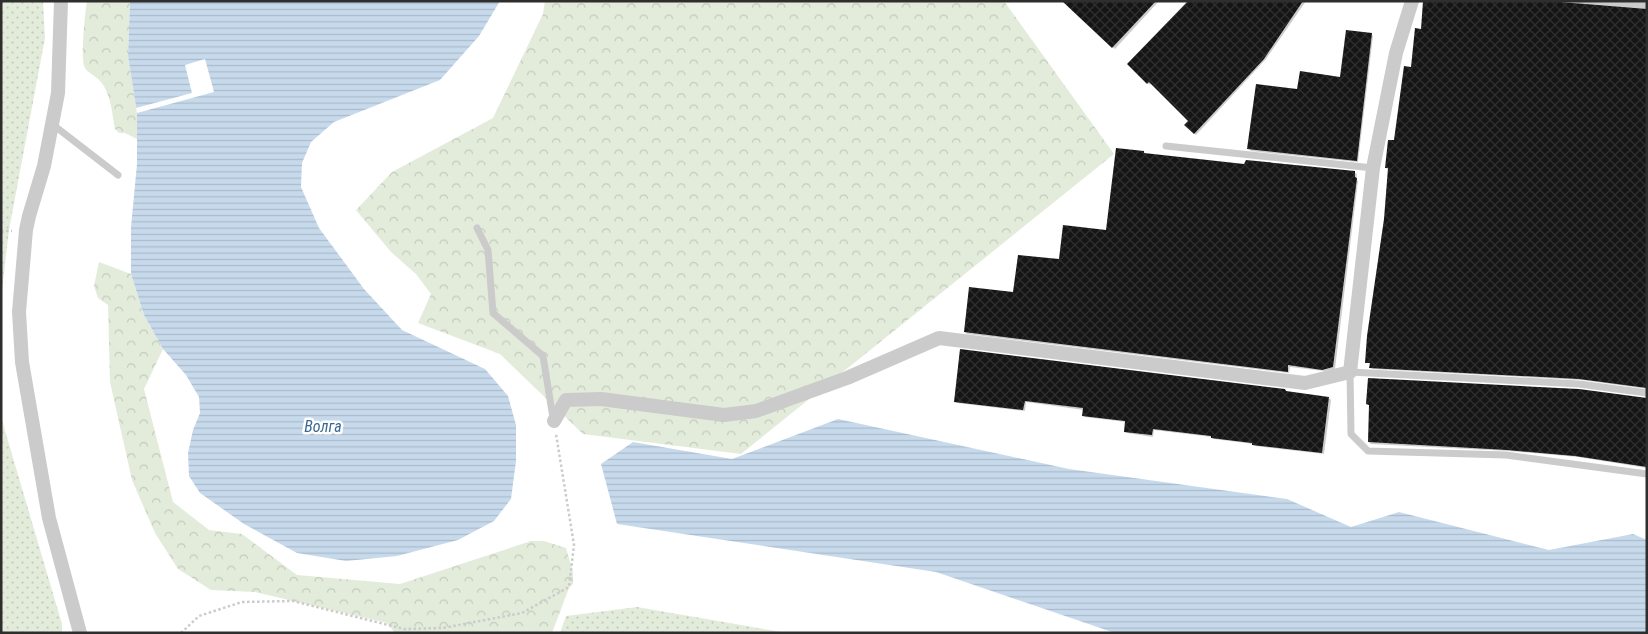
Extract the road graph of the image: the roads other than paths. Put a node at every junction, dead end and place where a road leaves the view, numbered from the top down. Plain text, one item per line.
1 (61, 1) edge
2 (1412, 1) edge
3 (52, 124) junction
4 (1166, 146) dead end
5 (1373, 168) junction
6 (118, 175) dead end
7 (478, 228) dead end
8 (1350, 372) junction
9 (1647, 393) edge
10 (554, 421) joint
11 (1647, 474) edge
12 (80, 633) edge

1 - 3 street
2 - 5 street
3 - 6 lane
3 - 12 street
4 - 5 lane
5 - 8 street
7 - 10 lane
8 - 9 lane
8 - 10 street
8 - 11 lane

